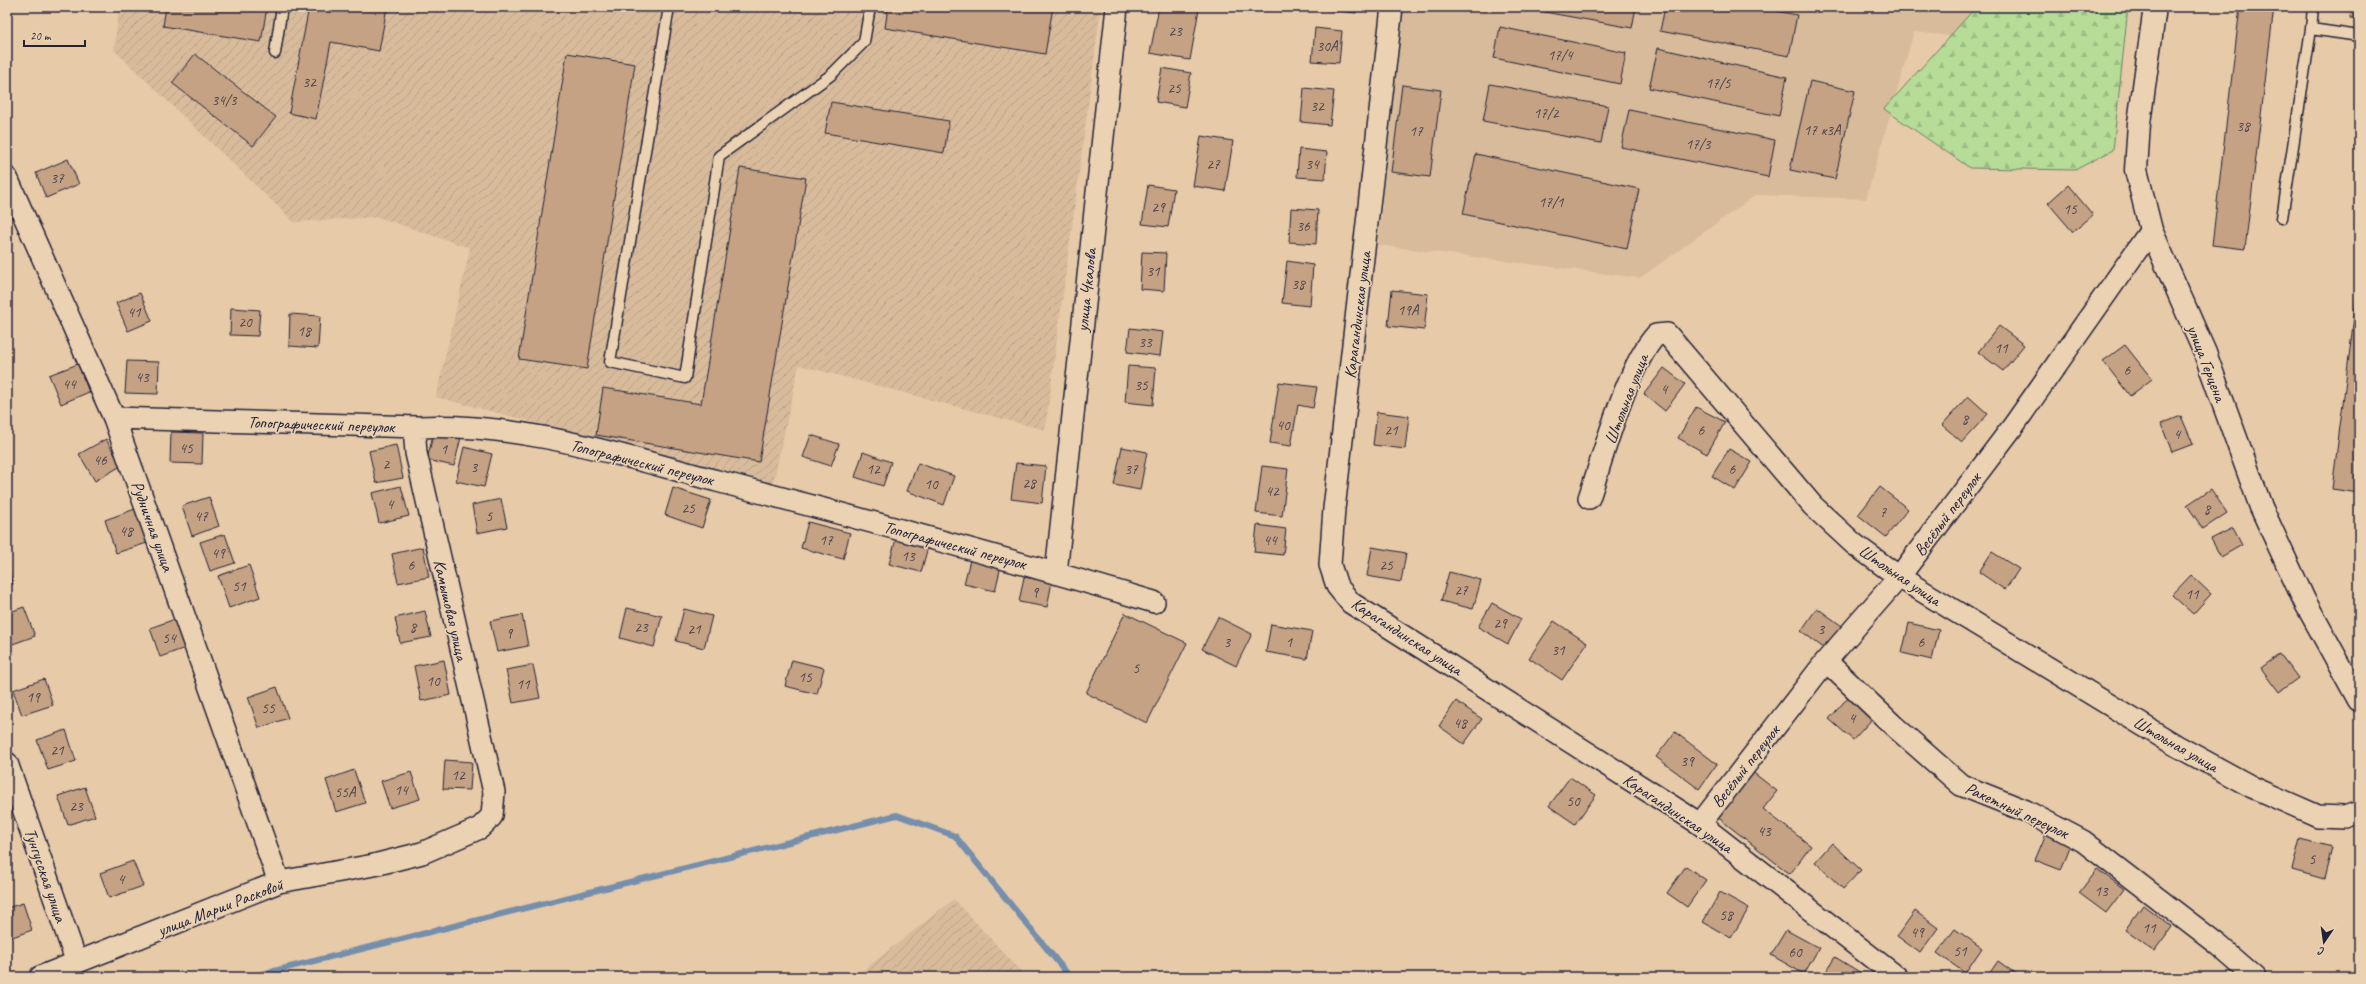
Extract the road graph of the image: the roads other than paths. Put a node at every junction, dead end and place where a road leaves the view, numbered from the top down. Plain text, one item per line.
1 (282, 7) edge
2 (668, 7) edge
3 (870, 7) edge
4 (1116, 7) edge
5 (1392, 7) edge
6 (2155, 7) edge
7 (2313, 7) edge
8 (2311, 29) junction
9 (2359, 36) edge
10 (275, 53) dead end
11 (7, 178) edge
12 (2282, 218) dead end
13 (2151, 230) junction
14 (114, 418) junction
15 (418, 427) junction
16 (1589, 498) dead end
17 (1056, 573) junction
18 (1899, 577) junction
19 (1154, 602) dead end
20 (1826, 661) junction
21 (2359, 700) edge
22 (7, 764) edge
23 (494, 792) joint
24 (2359, 812) edge
25 (1700, 824) junction
26 (279, 882) junction
27 (77, 964) junction
28 (40, 977) edge
29 (1898, 977) edge
30 (2255, 977) edge

1 - 10 lane
2 - 3 lane
4 - 17 street, улица Чкалова
5 - 25 street, Карагандинская улица
6 - 13 main road, улица Герцена
7 - 8 lane
8 - 9 lane
8 - 12 lane
11 - 14 street, Рудничная улица
13 - 18 street, Весёлый переулок
13 - 21 main road, улица Герцена
14 - 15 street, Топографический переулок
14 - 26 street, Рудничная улица
15 - 17 street, Топографический переулок
15 - 23 street, Камышовая улица
16 - 18 street, Штольная улица
17 - 19 street, Топографический переулок
18 - 20 street, Весёлый переулок
18 - 24 street, Штольная улица
20 - 25 street, Весёлый переулок
20 - 30 street, Ракетный переулок
22 - 27 street, Тунгусская улица
23 - 26 street, улица Марии Расковой
25 - 29 street, Карагандинская улица
26 - 27 street, улица Марии Расковой
27 - 28 street, улица Марии Расковой

